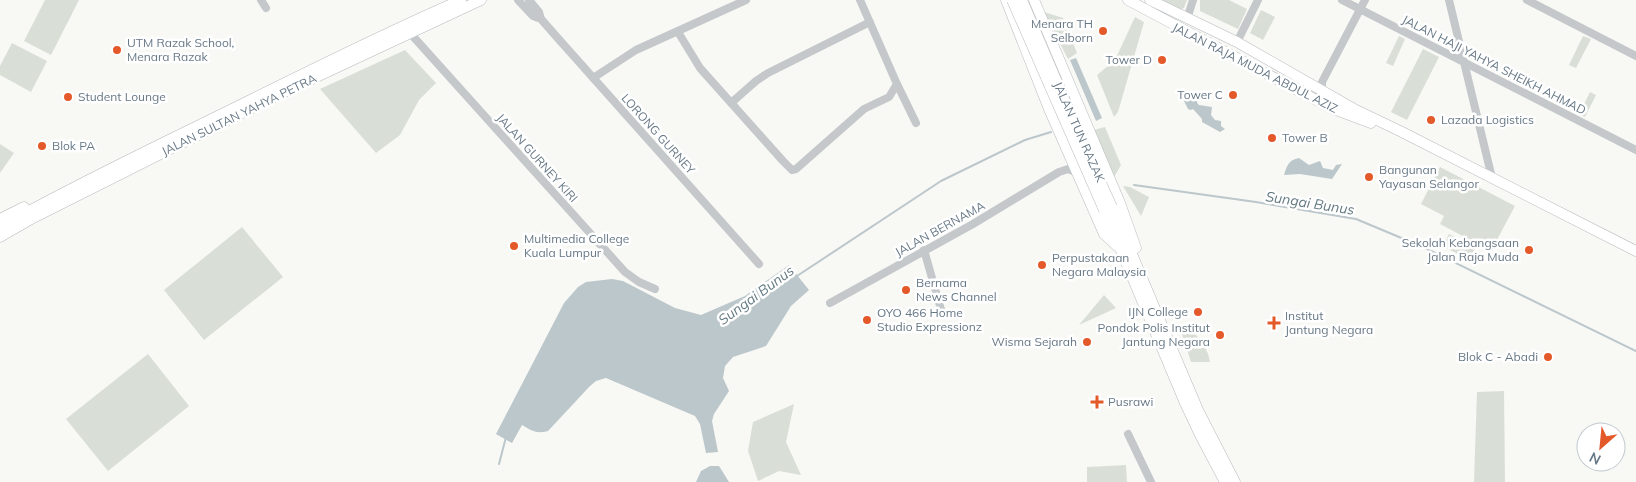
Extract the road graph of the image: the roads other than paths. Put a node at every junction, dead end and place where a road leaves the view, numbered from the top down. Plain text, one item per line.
1 (261, 0) edge
2 (461, 0) edge
3 (481, 0) edge
4 (518, 0) edge
5 (528, 0) edge
6 (746, 0) edge
7 (860, 0) edge
8 (1006, 0) edge
9 (1012, 0) edge
10 (1022, 0) edge
11 (1034, 0) edge
12 (1128, 0) edge
13 (1150, 0) edge
14 (1193, 0) edge
15 (1258, 0) edge
16 (1342, 0) edge
17 (1365, 0) edge
18 (1449, 0) edge
19 (1527, 0) edge
20 (266, 8) dead end
21 (1360, 9) junction
22 (1041, 17) junction
23 (541, 19) junction
24 (1187, 19) junction
25 (1015, 20) junction
26 (870, 22) junction
27 (678, 32) junction
28 (410, 33) junction
29 (1237, 42) junction
30 (1636, 56) edge
31 (1464, 62) junction
32 (593, 78) junction
33 (303, 79) junction
34 (897, 84) junction
35 (1317, 91) junction
36 (731, 103) junction
37 (916, 123) dead end
38 (1636, 150) edge
39 (1070, 156) junction
40 (1059, 172) junction
41 (1078, 173) junction
42 (1492, 178) junction
43 (85, 187) junction
44 (1108, 208) junction
45 (0, 219) edge
46 (0, 227) edge
47 (0, 237) edge
48 (0, 243) edge
49 (924, 250) junction
50 (1121, 250) junction
51 (1636, 251) edge
52 (1136, 263) junction
53 (759, 264) dead end
54 (655, 289) dead end
55 (830, 303) dead end
56 (940, 308) dead end
57 (1128, 434) dead end
58 (1151, 482) edge
59 (1225, 482) edge
60 (1235, 482) edge

1 - 20 street
2 - 33 main road, JALAN SULTAN YAHYA PETRA
3 - 28 main road, JALAN SULTAN YAHYA PETRA
4 - 23 street, LORONG GURNEY
5 - 23 street, LORONG GURNEY
6 - 27 street
7 - 26 street
8 - 25 main road, JALAN TUN RAZAK
9 - 44 main road, JALAN TUN RAZAK, bridge
10 - 44 main road, JALAN TUN RAZAK, bridge
11 - 22 main road, JALAN TUN RAZAK
12 - 35 main road, JALAN RAJA MUDA ABDUL AZIZ
13 - 24 main road, JALAN RAJA MUDA ABDUL AZIZ
14 - 24 street
15 - 29 street
16 - 21 street, JALAN HAJI YAHYA SHEIKH AHMAD
17 - 21 street
18 - 31 street
19 - 30 street
21 - 31 street, JALAN HAJI YAHYA SHEIKH AHMAD
21 - 35 street
22 - 25 main road
22 - 52 main road, JALAN TUN RAZAK
23 - 32 street, LORONG GURNEY
24 - 29 main road, JALAN RAJA MUDA ABDUL AZIZ
25 - 39 main road, JALAN TUN RAZAK
26 - 34 street
26 - 36 street
27 - 32 street
27 - 36 street
28 - 33 main road, JALAN SULTAN YAHYA PETRA
28 - 54 street, JALAN GURNEY KIRI
29 - 35 main road, JALAN RAJA MUDA ABDUL AZIZ
31 - 38 street, JALAN HAJI YAHYA SHEIKH AHMAD
31 - 42 street
32 - 53 street, LORONG GURNEY
33 - 43 main road, JALAN SULTAN YAHYA PETRA
34 - 36 street
34 - 37 street
35 - 42 main road, JALAN RAJA MUDA ABDUL AZIZ
39 - 40 street, JALAN BERNAMA
39 - 41 main road, JALAN TUN RAZAK
40 - 41 street
40 - 49 street, JALAN BERNAMA
41 - 50 main road, JALAN TUN RAZAK
42 - 51 main road, JALAN RAJA MUDA ABDUL AZIZ
43 - 45 main road
43 - 46 main road, JALAN SULTAN YAHYA PETRA
43 - 47 main road, JALAN SULTAN YAHYA PETRA
43 - 48 main road
44 - 50 main road, JALAN TUN RAZAK
44 - 52 main road, JALAN TUN RAZAK
49 - 55 street, JALAN BERNAMA
49 - 56 street
50 - 59 main road, JALAN TUN RAZAK
52 - 60 main road, JALAN TUN RAZAK
57 - 58 street

